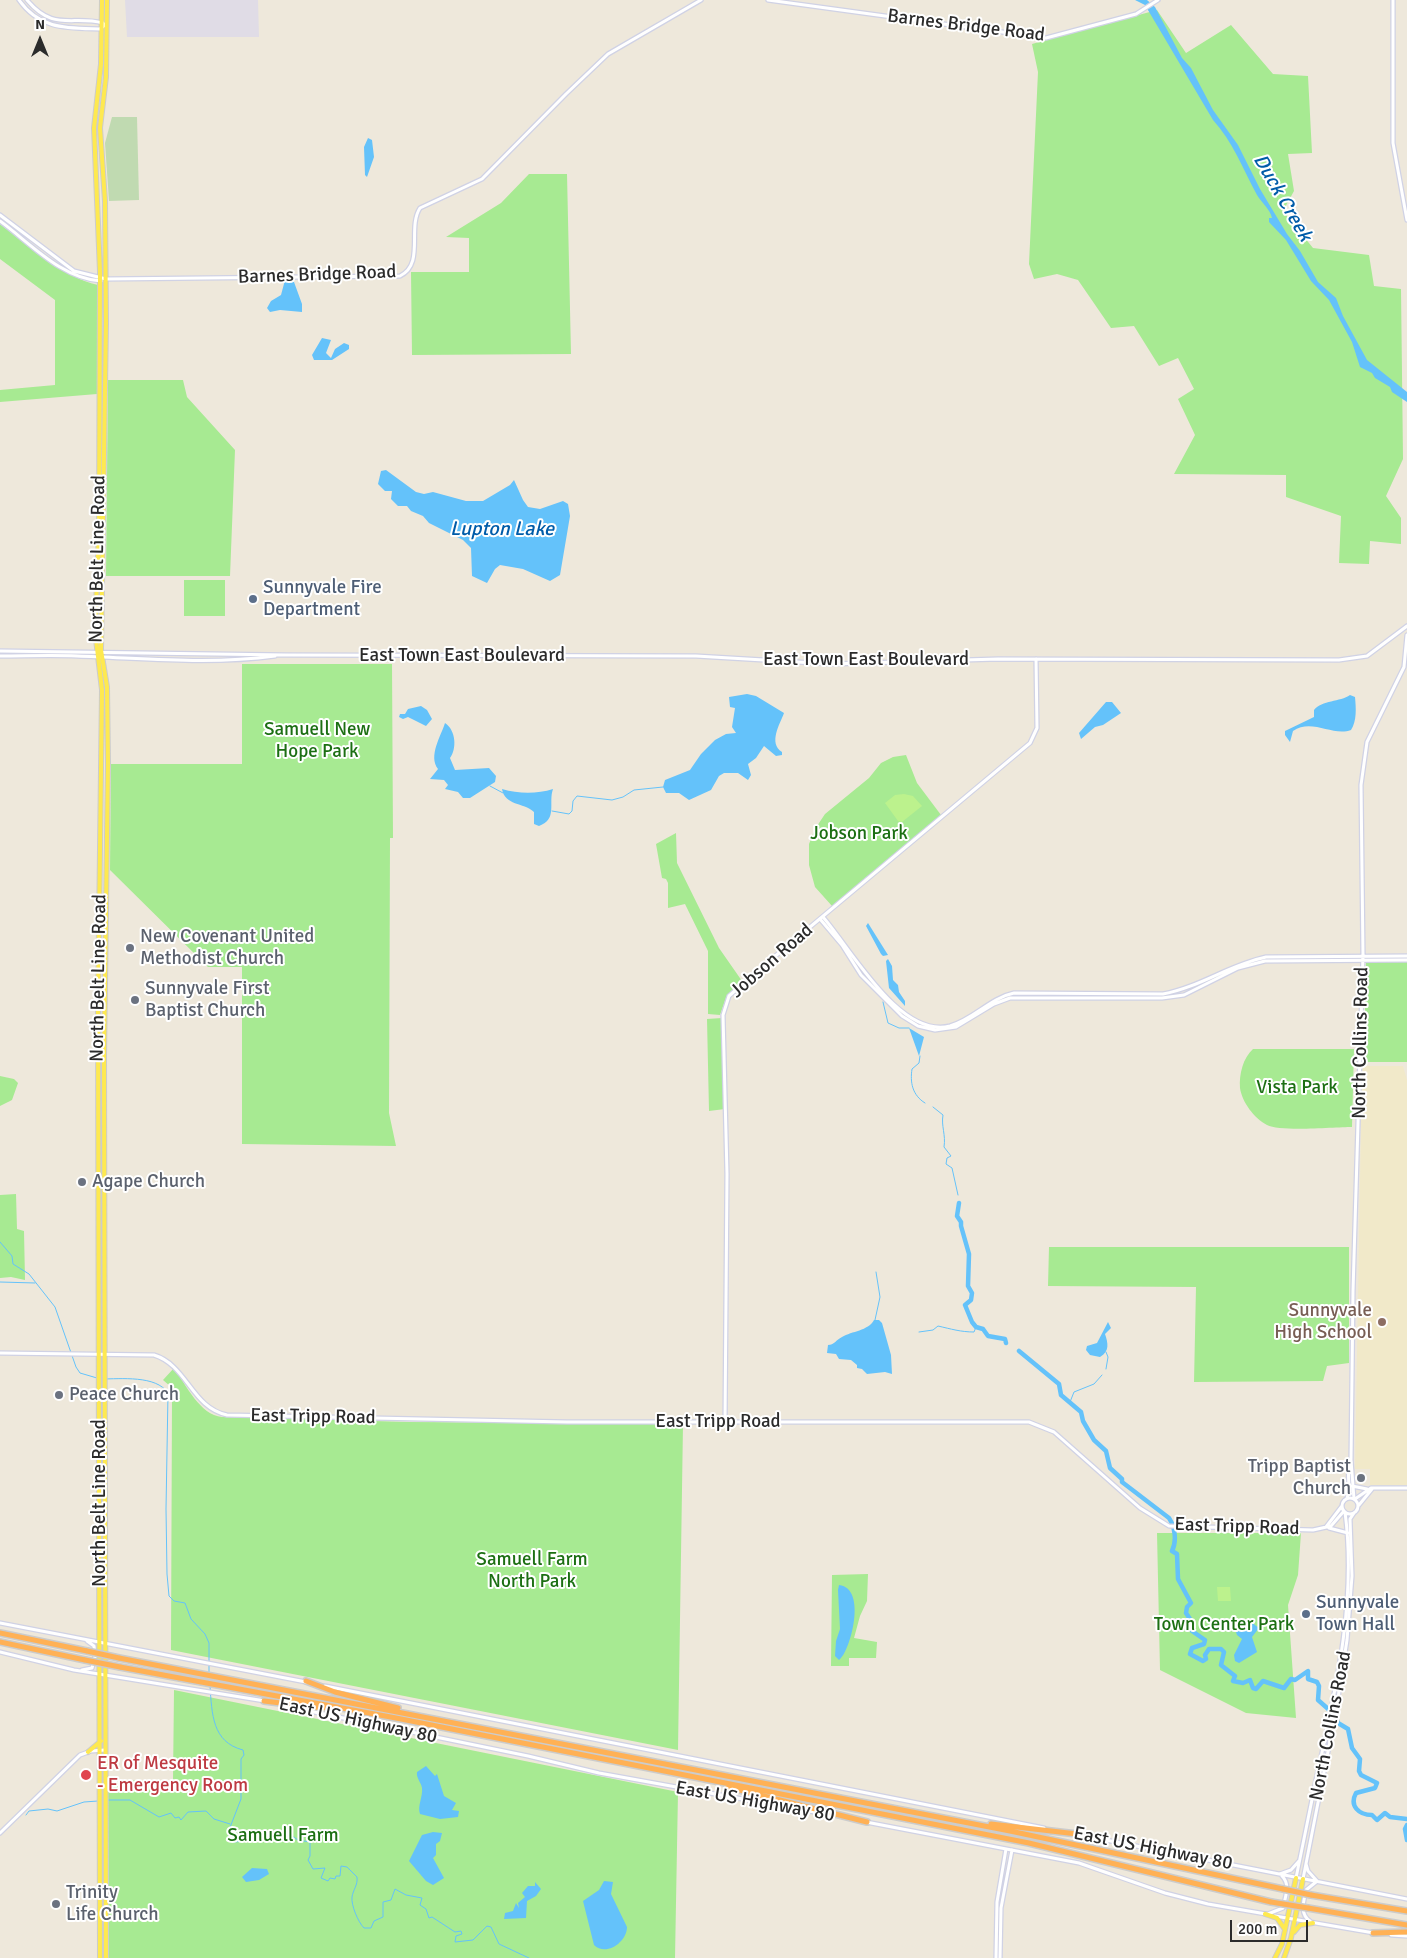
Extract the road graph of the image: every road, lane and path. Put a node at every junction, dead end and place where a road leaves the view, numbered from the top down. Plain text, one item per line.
1 (19, 0) edge
2 (27, 0) edge
3 (102, 0) edge
4 (107, 0) edge
5 (701, 0) edge
6 (768, 0) edge
7 (1393, 0) edge
8 (1156, 1) edge
9 (100, 22) junction
10 (106, 24) junction
11 (100, 29) junction
12 (94, 128) junction
13 (100, 128) junction
14 (0, 215) edge
15 (105, 215) junction
16 (100, 216) junction
17 (1407, 220) edge
18 (3, 221) edge
19 (106, 278) junction
20 (100, 279) junction
21 (100, 423) junction
22 (106, 423) junction
23 (99, 519) junction
24 (105, 519) junction
25 (95, 605) junction
26 (101, 605) junction
27 (1407, 626) edge
28 (1407, 634) edge
29 (1394, 636) junction
30 (1407, 639) edge
31 (67, 650) junction
32 (0, 651) edge
33 (193, 653) junction
34 (156, 654) junction
35 (96, 655) junction
36 (286, 655) junction
37 (0, 656) edge
38 (67, 656) junction
39 (102, 656) junction
40 (1036, 659) junction
41 (156, 660) junction
42 (194, 660) junction
43 (102, 725) junction
44 (107, 725) junction
45 (108, 763) junction
46 (102, 764) junction
47 (102, 835) junction
48 (108, 835) junction
49 (822, 918) junction
50 (1407, 956) edge
51 (1363, 958) junction
52 (1407, 960) edge
53 (99, 962) junction
54 (104, 962) junction
55 (99, 999) junction
56 (104, 999) junction
57 (104, 1056) junction
58 (98, 1058) junction
59 (101, 1130) junction
60 (101, 1252) junction
61 (0, 1353) edge
62 (99, 1353) junction
63 (105, 1353) junction
64 (725, 1423) junction
65 (1351, 1460) junction
66 (1352, 1486) junction
67 (1377, 1487) junction
68 (1407, 1488) edge
69 (1368, 1489) junction
70 (1347, 1499) junction
71 (1354, 1499) junction
72 (1342, 1506) junction
73 (1358, 1507) junction
74 (100, 1509) junction
75 (106, 1509) junction
76 (1345, 1512) junction
77 (1354, 1513) junction
78 (1326, 1528) junction
79 (1348, 1533) junction
80 (100, 1550) junction
81 (105, 1550) junction
82 (1350, 1559) junction
83 (0, 1623) edge
84 (0, 1633) edge
85 (84, 1639) junction
86 (0, 1642) edge
87 (103, 1642) junction
88 (0, 1652) edge
89 (74, 1670) junction
90 (103, 1675) junction
91 (306, 1682) junction
92 (1336, 1697) junction
93 (264, 1701) junction
94 (103, 1716) junction
95 (396, 1718) junction
96 (459, 1723) junction
97 (101, 1741) junction
98 (103, 1750) junction
99 (88, 1752) junction
100 (682, 1775) junction
101 (1317, 1776) junction
102 (1322, 1777) junction
103 (914, 1813) junction
104 (867, 1822) junction
105 (0, 1833) edge
106 (1076, 1834) junction
107 (103, 1844) junction
108 (1006, 1849) junction
109 (1012, 1850) junction
110 (1300, 1861) junction
111 (1306, 1861) junction
112 (1280, 1874) junction
113 (1296, 1878) junction
114 (1302, 1879) junction
115 (1317, 1882) junction
116 (1407, 1899) edge
117 (1407, 1911) edge
118 (1265, 1914) junction
119 (1288, 1918) junction
120 (1295, 1919) junction
121 (1313, 1923) junction
122 (1407, 1925) edge
123 (1285, 1930) junction
124 (1407, 1932) edge
125 (1373, 1933) junction
126 (1407, 1936) edge
127 (1291, 1938) junction
128 (100, 1958) edge
129 (106, 1958) edge
130 (996, 1958) edge
131 (1000, 1958) edge
132 (1274, 1958) edge
133 (1284, 1958) edge

1 - 11 street
2 - 9 street
3 - 9 main road, North Belt Line Road
4 - 10 main road, North Belt Line Road
5 - 19 street, Barnes Bridge Road
6 - 8 street, Barnes Bridge Road
7 - 17 street
9 - 10 street
9 - 11 main road, North Belt Line Road
10 - 11 street
10 - 13 main road, North Belt Line Road
11 - 12 main road, North Belt Line Road
12 - 13 main road
12 - 16 main road, North Belt Line Road
13 - 15 main road, North Belt Line Road
14 - 18 street
15 - 16 main road
15 - 19 main road, North Belt Line Road
16 - 20 main road, North Belt Line Road
18 - 20 street
19 - 20 street, Barnes Bridge Road
19 - 22 main road, North Belt Line Road
20 - 21 main road, North Belt Line Road
21 - 22 main road
21 - 23 main road, North Belt Line Road
22 - 24 main road, North Belt Line Road
23 - 24 main road
23 - 25 main road, North Belt Line Road
24 - 26 main road, North Belt Line Road
25 - 26 main road
25 - 35 main road, North Belt Line Road
26 - 39 main road, North Belt Line Road
27 - 29 street, East Town East Boulevard
28 - 30 street, North Collins Road
29 - 30 street
29 - 40 street, East Town East Boulevard
30 - 51 street, North Collins Road
31 - 32 street
31 - 35 street
31 - 38 street
33 - 34 street, East Town East Boulevard
33 - 36 street, East Town East Boulevard
33 - 42 street
34 - 39 street, East Town East Boulevard
34 - 41 street
35 - 38 street
35 - 39 street, East Town East Boulevard
35 - 43 main road, North Belt Line Road
36 - 40 street, East Town East Boulevard
36 - 42 street, East Town East Boulevard
37 - 38 street
39 - 41 street, East Town East Boulevard
39 - 44 main road, North Belt Line Road
40 - 49 street, Jobson Road
41 - 42 street, East Town East Boulevard
43 - 44 main road
43 - 46 main road, North Belt Line Road
44 - 45 main road, North Belt Line Road
45 - 46 main road
45 - 48 main road, North Belt Line Road
46 - 47 main road, North Belt Line Road
47 - 48 main road
47 - 53 main road, North Belt Line Road
48 - 54 main road, North Belt Line Road
49 - 51 street
49 - 64 street, Jobson Road
50 - 51 street
51 - 52 street
51 - 65 street, North Collins Road
53 - 54 main road
53 - 55 main road, North Belt Line Road
54 - 56 main road, North Belt Line Road
55 - 56 main road
55 - 58 main road, North Belt Line Road
56 - 57 main road, North Belt Line Road
57 - 58 main road
57 - 59 main road, North Belt Line Road
58 - 59 main road, North Belt Line Road
59 - 60 main road, North Belt Line Road
60 - 62 main road, North Belt Line Road
60 - 63 main road, North Belt Line Road
61 - 62 street, East Tripp Road
62 - 63 street, East Tripp Road
62 - 74 main road, North Belt Line Road
63 - 64 street, East Tripp Road
63 - 75 main road, North Belt Line Road
64 - 78 street, East Tripp Road
65 - 66 street, North Collins Road
65 - 70 street, North Collins Road
66 - 69 street
66 - 71 street, North Collins Road
67 - 68 street
67 - 69 street
67 - 73 street
69 - 71 street
70 - 71 street
70 - 72 street
71 - 73 street
72 - 76 street
72 - 78 street, East Tripp Road
73 - 77 street
74 - 75 main road
74 - 80 main road, North Belt Line Road
75 - 81 main road, North Belt Line Road
76 - 77 street
76 - 78 street, East Tripp Road
76 - 79 street, North Collins Road
77 - 82 street, North Collins Road
78 - 79 street
79 - 82 street, North Collins Road
80 - 81 main road
80 - 87 main road, North Belt Line Road
81 - 87 main road, North Belt Line Road
82 - 92 street, North Collins Road
83 - 85 street, East US Highway 80
84 - 96 highway, bridge
85 - 87 street, East US Highway 80
85 - 89 street
86 - 95 highway, bridge
87 - 90 main road, North Belt Line Road
87 - 91 street, East US Highway 80
88 - 89 street, East US Highway 80
89 - 90 street, East US Highway 80
90 - 93 street, East US Highway 80
90 - 94 main road, North Belt Line Road
91 - 96 highway
91 - 106 street, East US Highway 80
92 - 101 street, North Collins Road
92 - 102 street, North Collins Road
93 - 95 highway
93 - 104 street, East US Highway 80
94 - 97 main road, North Belt Line Road
94 - 98 main road, North Belt Line Road
95 - 100 highway
96 - 103 highway
97 - 98 main road, North Belt Line Road
97 - 99 main road
98 - 99 street
98 - 107 main road, North Belt Line Road
99 - 105 street
100 - 104 highway
100 - 122 highway, bridge
101 - 102 street
101 - 110 street, North Collins Road
102 - 111 street, North Collins Road
103 - 106 highway
103 - 117 highway, bridge
104 - 108 street, East US Highway 80
106 - 112 street, East US Highway 80
107 - 128 main road, North Belt Line Road
107 - 129 main road, North Belt Line Road
108 - 109 street, East US Highway 80
108 - 130 street
109 - 118 street, East US Highway 80
109 - 131 street
110 - 112 street
110 - 113 street, North Collins Road
111 - 114 street, North Collins Road
111 - 115 street
112 - 113 street, East US Highway 80
112 - 118 street
113 - 114 street, East US Highway 80
113 - 119 main road
114 - 115 street, East US Highway 80
114 - 120 main road
115 - 116 street, East US Highway 80
115 - 121 street
118 - 119 street, East US Highway 80
118 - 123 main road
119 - 120 street, East US Highway 80
119 - 123 main road
120 - 121 street, East US Highway 80
120 - 127 main road
121 - 125 street, East US Highway 80
121 - 127 main road
123 - 132 main road
124 - 125 highway
125 - 126 street, East US Highway 80
127 - 133 main road

